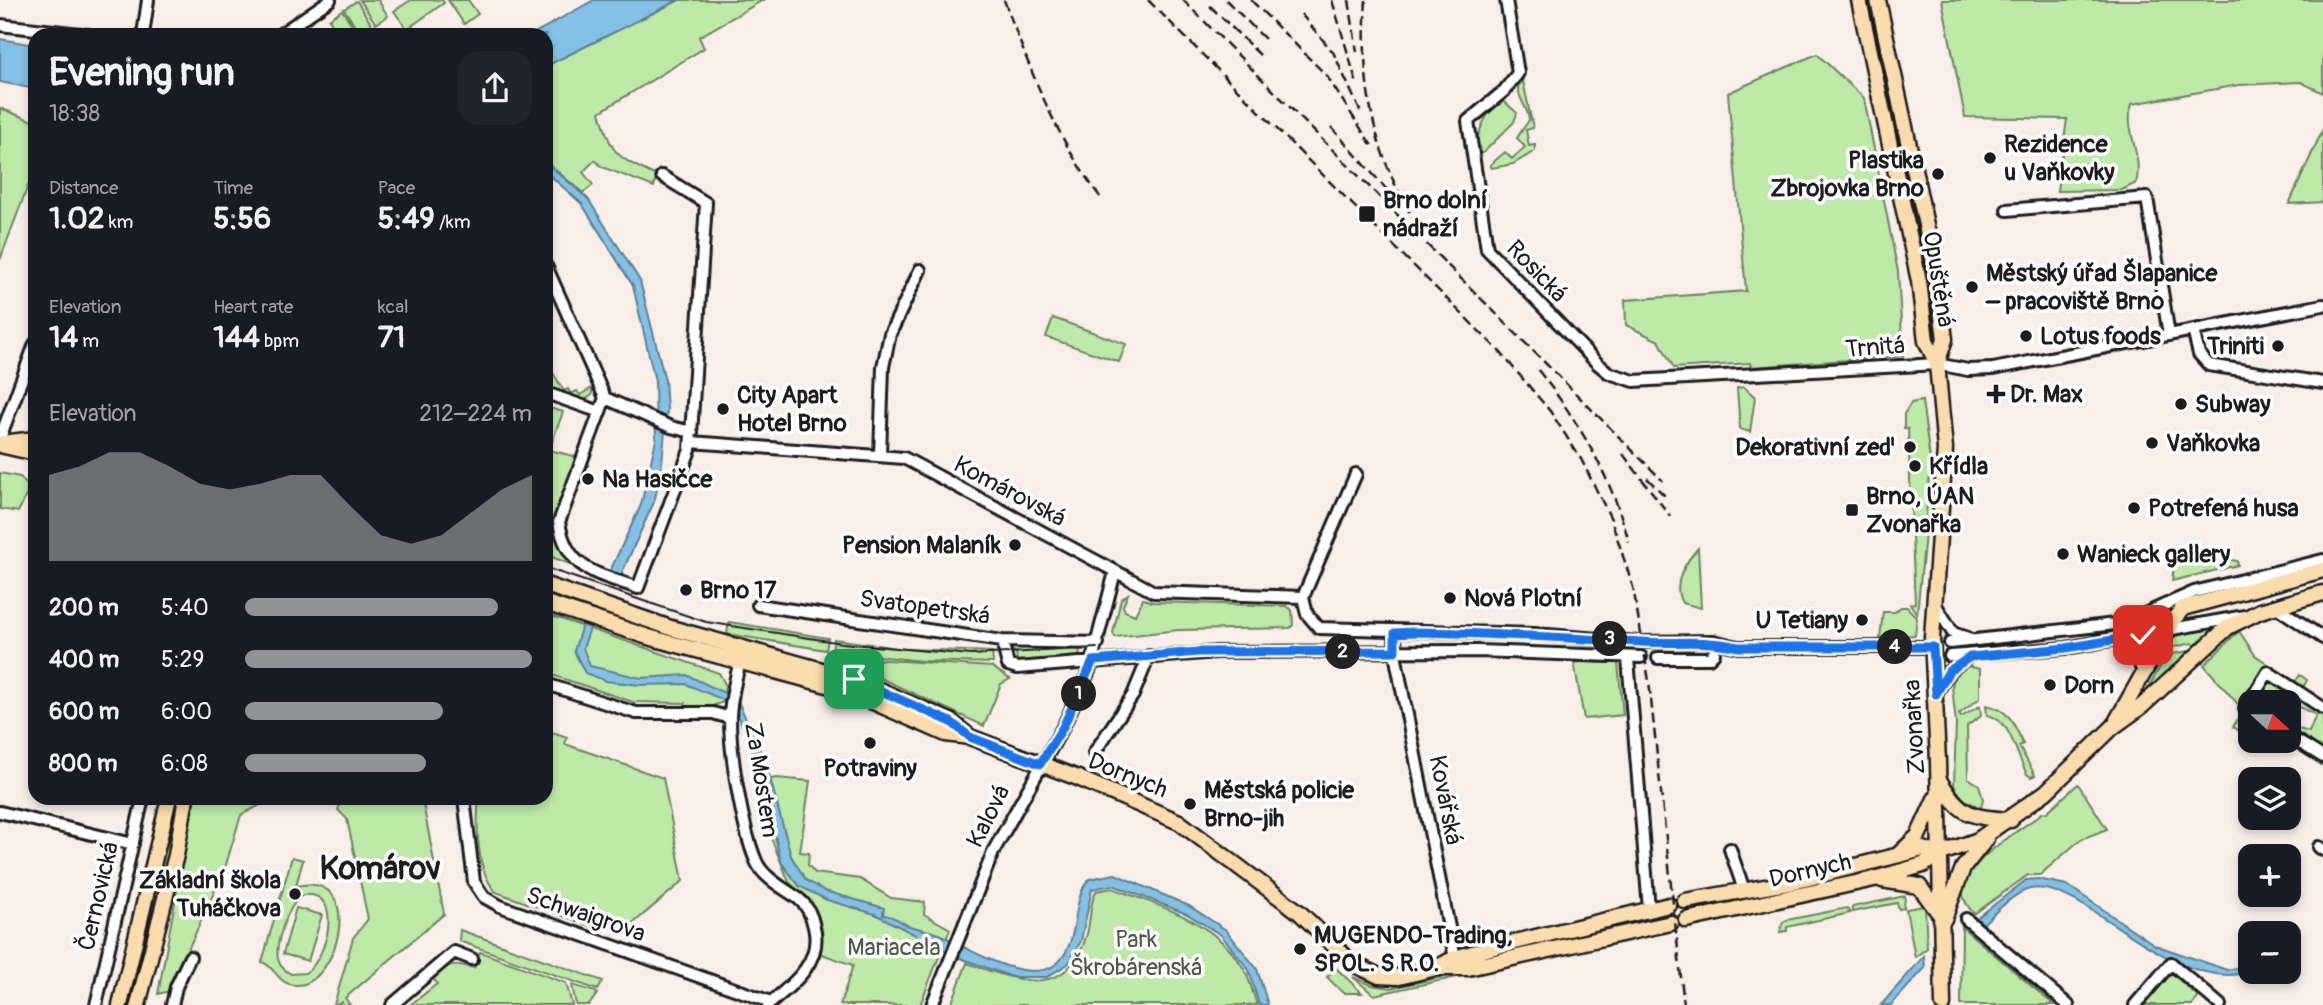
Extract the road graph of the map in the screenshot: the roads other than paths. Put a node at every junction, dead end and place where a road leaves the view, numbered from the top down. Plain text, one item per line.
1 (148, 0) edge
2 (330, 0) edge
3 (1506, 0) edge
4 (1859, 0) edge
5 (1878, 0) edge
6 (0, 25) edge
7 (28, 28) edge
8 (144, 28) edge
9 (289, 28) edge
10 (662, 176) dead end
11 (2007, 210) dead end
12 (919, 270) dead end
13 (553, 281) edge
14 (2323, 304) edge
15 (2193, 330) junction
16 (2169, 335) junction
17 (28, 363) edge
18 (1937, 364) junction
19 (1640, 380) joint
20 (2321, 383) edge
21 (553, 395) edge
22 (606, 398) junction
23 (600, 412) junction
24 (691, 437) junction
25 (0, 438) edge
26 (28, 440) edge
27 (0, 444) edge
28 (28, 451) edge
29 (880, 455) junction
30 (1356, 474) dead end
31 (2323, 560) edge
32 (2323, 569) edge
33 (1115, 572) junction
34 (553, 588) edge
35 (2323, 593) edge
36 (1303, 597) junction
37 (1934, 601) junction
38 (553, 605) edge
39 (758, 605) dead end
40 (2275, 606) junction
41 (2248, 616) junction
42 (2169, 629) junction
43 (1395, 633) junction
44 (2323, 638) edge
45 (1975, 639) junction
46 (2118, 640) junction
47 (1002, 641) junction
48 (1098, 643) junction
49 (1950, 643) dead end
50 (1933, 647) junction
51 (1395, 651) junction
52 (1714, 653) dead end
53 (741, 656) junction
54 (1149, 656) junction
55 (1950, 656) dead end
56 (1641, 657) dead end
57 (1970, 657) junction
58 (1658, 658) dead end
59 (1628, 659) junction
60 (1093, 661) junction
61 (2144, 678) junction
62 (553, 686) edge
63 (2257, 690) edge
64 (2296, 690) edge
65 (1936, 694) junction
66 (2301, 694) edge
67 (2323, 708) edge
68 (730, 716) junction
69 (2113, 727) junction
70 (970, 737) junction
71 (2301, 743) edge
72 (1094, 753) dead end
73 (2323, 757) edge
74 (1040, 764) junction
75 (1939, 783) junction
76 (141, 805) edge
77 (167, 805) edge
78 (185, 805) edge
79 (465, 805) edge
80 (0, 812) edge
81 (2011, 820) junction
82 (1994, 831) junction
83 (133, 844) junction
84 (1730, 849) dead end
85 (1939, 854) junction
86 (1894, 857) junction
87 (1874, 879) junction
88 (1744, 890) junction
89 (1685, 901) dead end
90 (1669, 905) dead end
91 (1649, 909) junction
92 (1966, 919) dead end
93 (1686, 920) dead end
94 (1941, 922) junction
95 (1671, 923) dead end
96 (190, 957) dead end
97 (472, 958) dead end
98 (1455, 958) junction
99 (1436, 968) junction
100 (770, 1004) edge
101 (96, 1005) edge
102 (120, 1005) edge
103 (138, 1005) edge
104 (172, 1005) edge
105 (392, 1005) edge
106 (932, 1005) edge
107 (1943, 1005) edge
108 (2068, 1005) edge
109 (2135, 1005) edge
110 (2220, 1005) edge

1 - 8 street
2 - 9 street
3 - 19 street, Rosická
4 - 18 main road, Opuštěná
5 - 18 main road, Opuštěná
6 - 7 street
10 - 24 street
11 - 16 street
12 - 29 street
13 - 22 street
14 - 15 street, Trnitá
15 - 16 street, Trnitá
15 - 20 street
16 - 18 street, Trnitá
17 - 25 street
18 - 19 street, Trnitá
18 - 37 main road, Zvonařka
21 - 23 street
22 - 23 street
22 - 24 street, Komárovská
23 - 24 street
24 - 29 street, Komárovská
26 - 27 main road
27 - 28 main road
29 - 33 street, Komárovská
30 - 36 street
31 - 45 street
32 - 42 main road, Dornych
33 - 36 street, Komárovská
33 - 48 street, Kalová
34 - 53 main road
35 - 40 main road, Dornych
36 - 43 street
37 - 45 street
37 - 50 main road, Zvonařka
38 - 53 main road
39 - 47 street, Svatopetrská
40 - 41 main road, Dornych
40 - 44 street
41 - 42 street
41 - 69 main road, Dornych
42 - 46 street
42 - 61 main road, Dornych
43 - 50 street
43 - 51 street, Kovářská
45 - 49 street
46 - 57 street
46 - 61 street
47 - 48 street
47 - 60 street, Svatopetrská
48 - 60 street, Kalová
50 - 65 main road, Zvonařka
51 - 54 street, Svatopetrská
51 - 59 street, Svatopetrská
51 - 98 street, Kovářská
52 - 58 street
53 - 68 street, Za Mostem
53 - 70 main road, Dornych
53 - 70 main road
54 - 60 street, Svatopetrská
54 - 72 street
55 - 57 street
56 - 59 street, Svatopetrská
57 - 65 street
59 - 91 street
60 - 74 street, Kalová
61 - 69 main road, Dornych
62 - 68 street
63 - 64 street
65 - 75 main road, Zvonařka
66 - 67 street
68 - 100 street, Za Mostem
69 - 81 main road, Dornych
70 - 74 main road, Dornych
71 - 73 street
74 - 99 main road, Dornych
74 - 106 street, Kalová
75 - 81 main road
75 - 85 main road, Zvonařka
75 - 86 main road
76 - 83 street, Černovická
77 - 102 main road, Černovická
78 - 103 main road
79 - 100 street, Schwaigrova
80 - 83 street
81 - 82 main road, Dornych
82 - 85 main road, Dornych
82 - 94 main road
83 - 101 street, Černovická
84 - 88 street
85 - 86 main road, Dornych
85 - 87 main road, Dornych
85 - 94 main road, Zvonařka
86 - 88 main road, Dornych
87 - 93 main road, Dornych
87 - 94 main road
88 - 89 main road, Dornych
90 - 91 main road, Dornych
91 - 98 main road, Dornych
92 - 108 street
94 - 107 main road, Zvonařka
95 - 99 main road, Dornych
96 - 104 street
97 - 105 street
98 - 99 main road, Dornych
109 - 110 street

